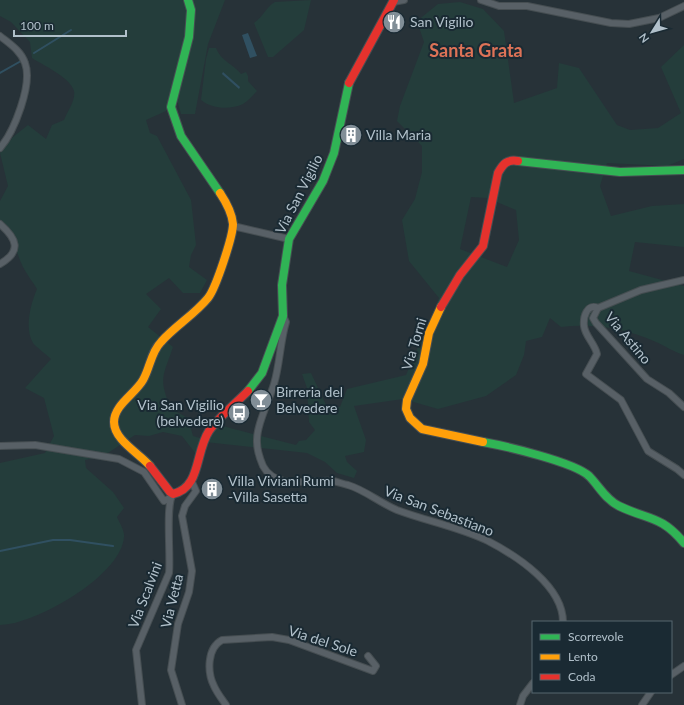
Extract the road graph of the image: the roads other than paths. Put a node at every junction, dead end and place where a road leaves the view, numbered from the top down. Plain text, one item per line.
1 (188, 0) edge
2 (404, 0) edge
3 (481, 0) edge
4 (393, 1) edge
5 (684, 6) edge
6 (0, 36) edge
7 (0, 148) edge
8 (684, 170) edge
9 (0, 224) edge
10 (233, 226) junction
11 (289, 239) junction
12 (0, 264) edge
13 (684, 280) edge
14 (598, 308) junction
15 (282, 316) junction
16 (684, 407) edge
17 (0, 446) edge
18 (684, 475) edge
19 (192, 482) junction
20 (172, 496) junction
21 (684, 543) edge
22 (563, 621) edge
23 (368, 656) dead end
24 (684, 666) edge
25 (672, 674) edge
26 (532, 684) edge
27 (650, 693) edge
28 (184, 704) edge
29 (142, 705) edge
30 (226, 705) edge
31 (520, 705) edge
32 (642, 705) edge

1 - 10 street
2 - 4 street
3 - 5 street
4 - 11 street, Via San Vigilio
6 - 7 street
8 - 21 street, Via Torni
9 - 12 street
10 - 11 street
10 - 20 street
11 - 15 street, Via San Vigilio
13 - 14 street, Via Astino
14 - 16 street, Via Astino
14 - 18 street
15 - 19 street, Via San Vigilio
15 - 22 street, Via San Sebastiano
17 - 20 street
19 - 20 street
19 - 28 street, Via Vetta
20 - 29 street, Via Scalvini
23 - 30 street, Via del Sole
24 - 25 street
26 - 31 street
27 - 32 street

